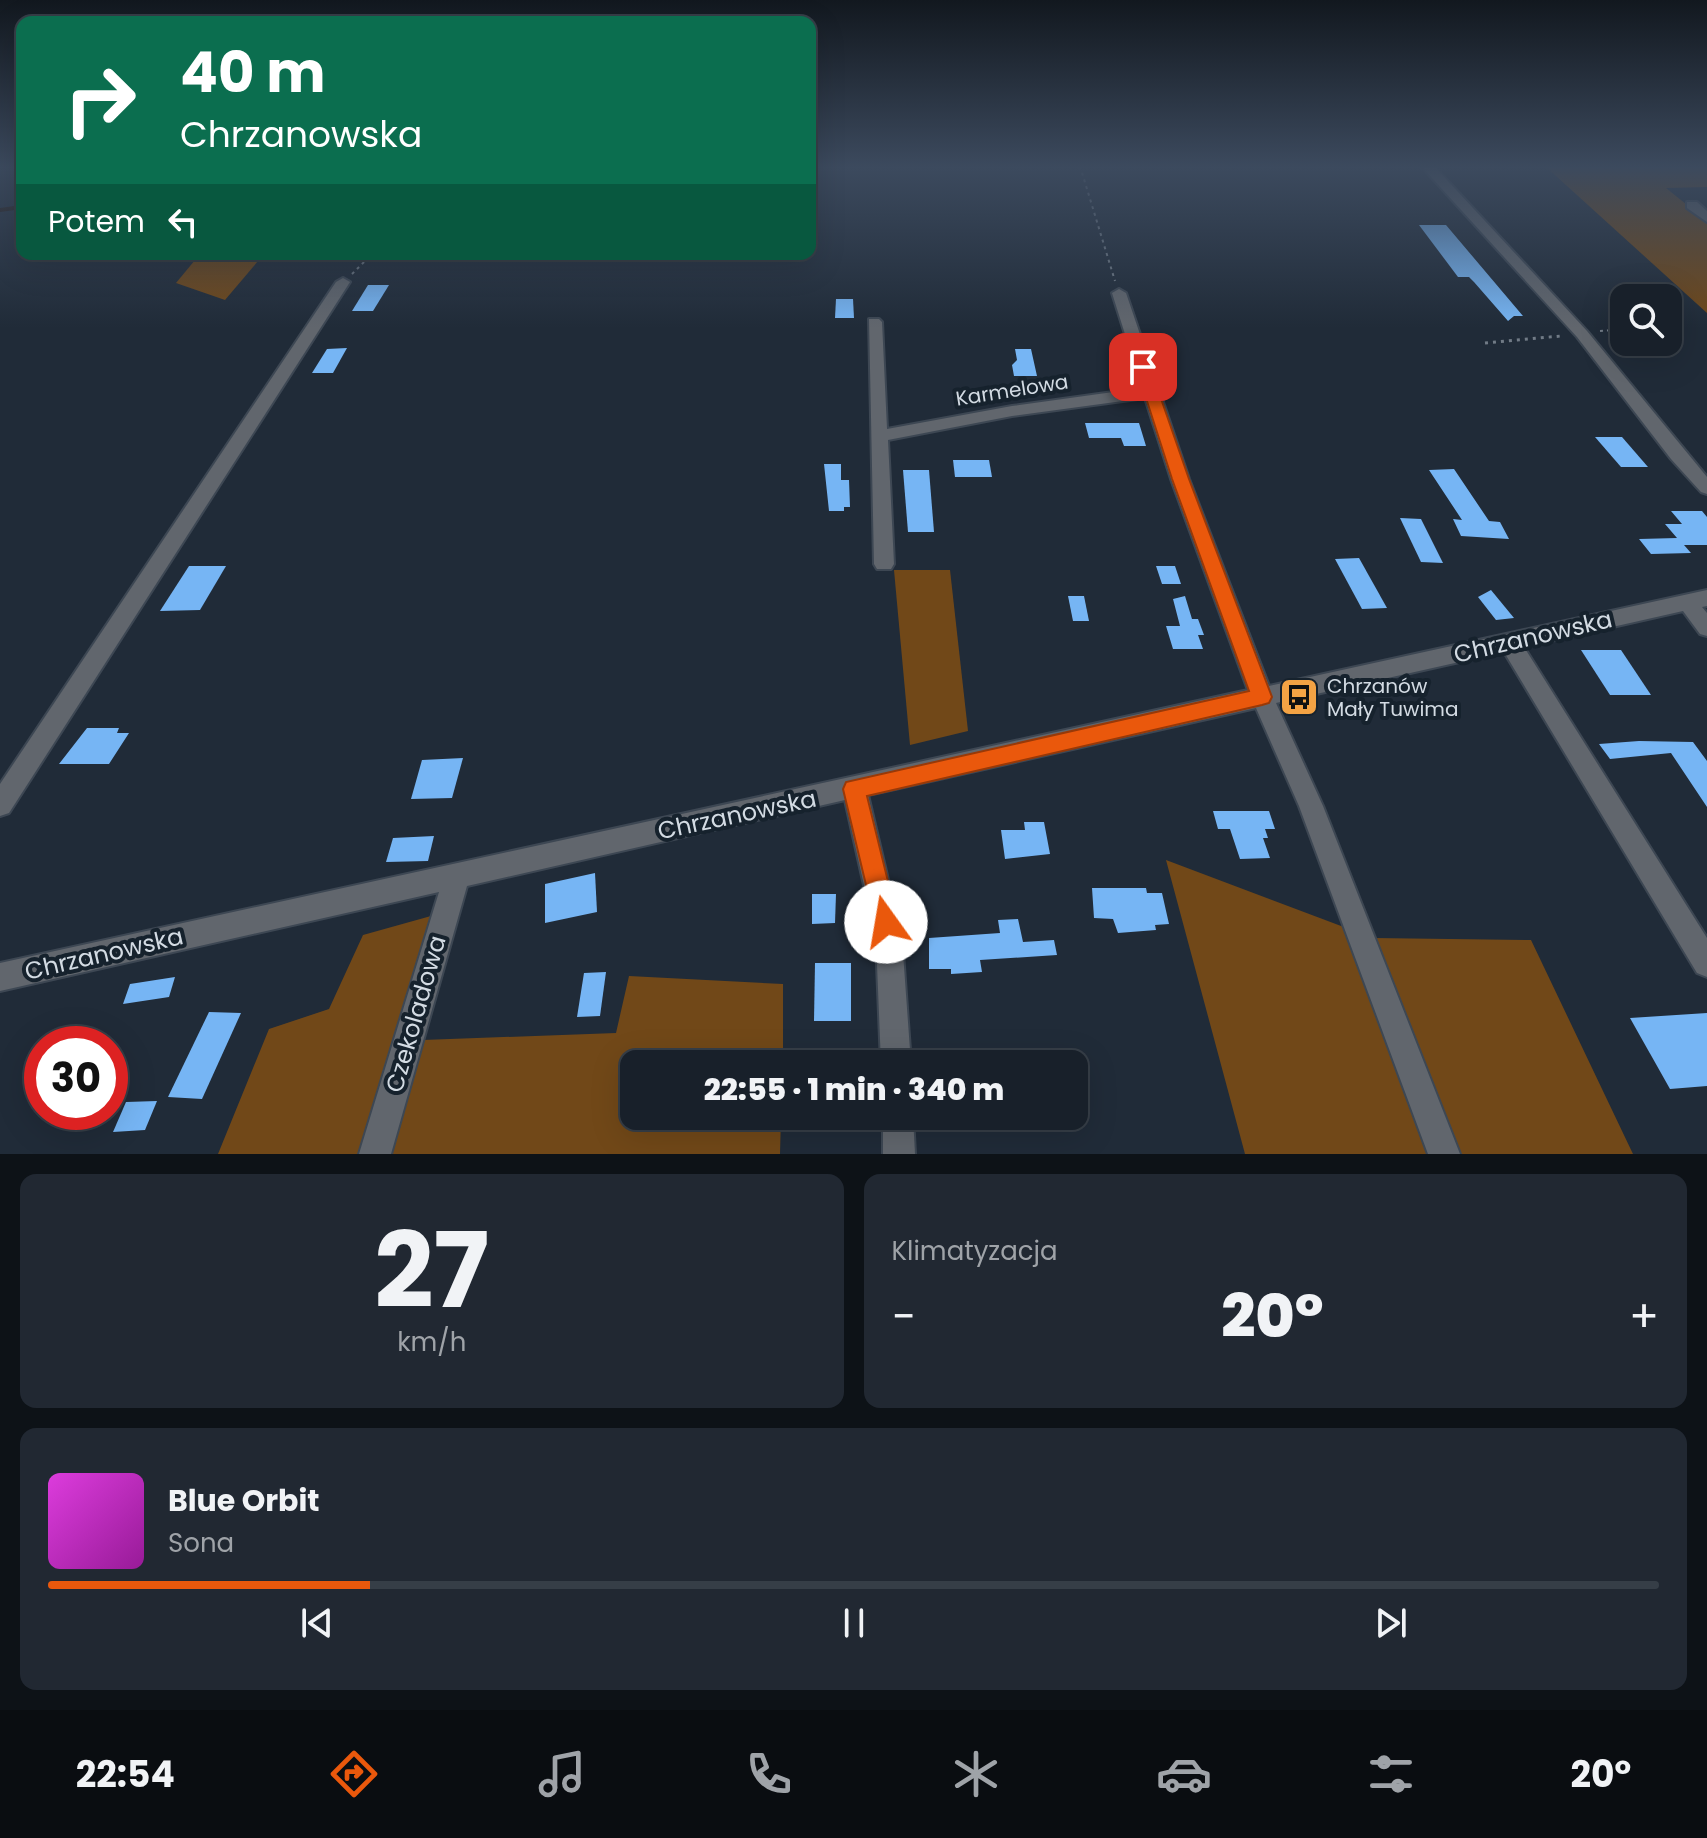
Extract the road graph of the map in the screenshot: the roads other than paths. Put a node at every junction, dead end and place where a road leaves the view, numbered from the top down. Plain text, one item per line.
1 (1477, 220) edge
2 (343, 282) road end
3 (1119, 293) road end
4 (874, 322) dead end
5 (1151, 392) junction
6 (881, 436) junction
7 (1707, 488) edge
8 (884, 564) dead end
9 (1697, 600) edge
10 (1707, 628) edge
11 (1510, 643) junction
12 (1262, 697) junction
13 (854, 789) junction
14 (0, 805) edge
15 (457, 875) junction
16 (1707, 963) edge
17 (0, 977) edge
18 (895, 1050) edge
19 (898, 1130) edge
20 (375, 1154) edge
21 (899, 1154) edge
22 (1444, 1154) edge

1 - 7 street
2 - 14 street
3 - 5 street
4 - 6 street
5 - 6 street, Karmelowa
5 - 12 street
6 - 8 street
9 - 10 street
9 - 11 street, Chrzanowska
11 - 12 street, Chrzanowska
11 - 16 street
12 - 13 street, Chrzanowska
12 - 22 street
13 - 15 street, Chrzanowska
13 - 18 street
15 - 17 street, Chrzanowska
15 - 20 street, Czekoladowa
19 - 21 street

